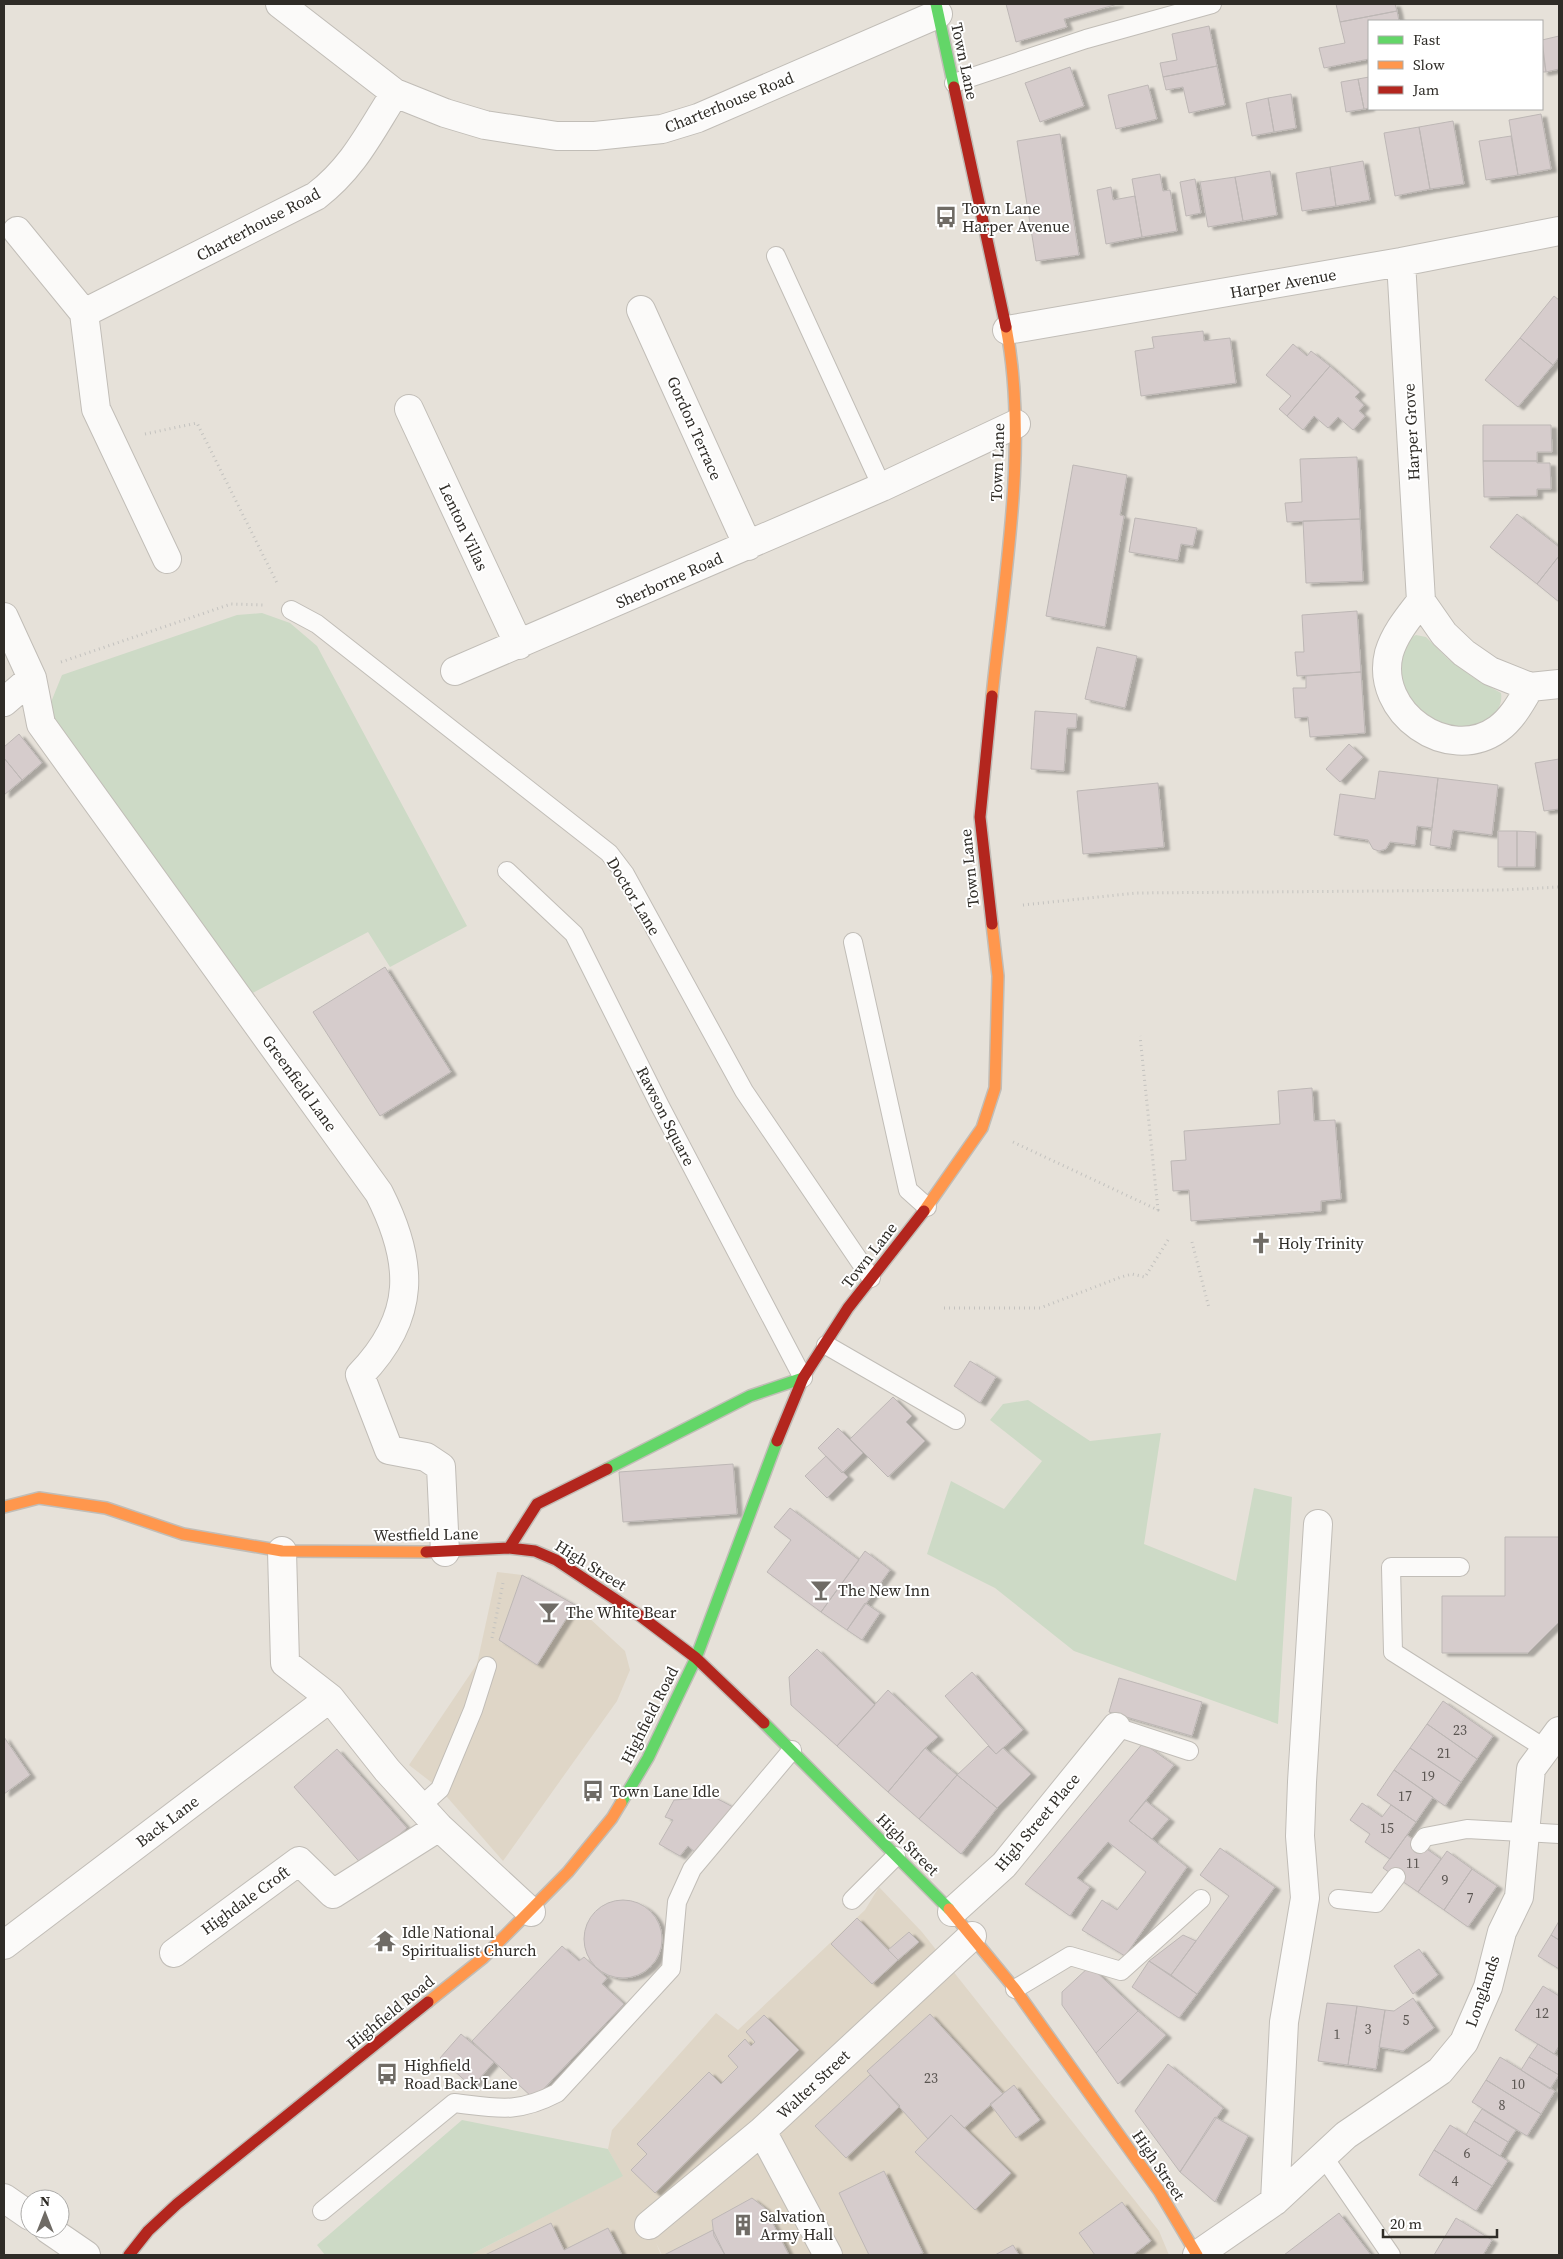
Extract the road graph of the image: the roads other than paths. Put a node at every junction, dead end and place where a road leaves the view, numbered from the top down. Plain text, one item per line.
1 (280, 4) edge
2 (1212, 4) edge
3 (937, 9) edge
4 (954, 83) junction
5 (395, 92) junction
6 (10, 231) edge
7 (1559, 231) edge
8 (776, 256) dead end
9 (1402, 262) junction
10 (642, 310) dead end
11 (84, 313) junction
12 (1007, 330) junction
13 (409, 409) dead end
14 (1016, 424) junction
15 (882, 487) junction
16 (748, 546) junction
17 (167, 559) dead end
18 (1420, 601) junction
19 (291, 610) road end
20 (4, 617) edge
21 (520, 646) junction
22 (456, 671) dead end
23 (32, 678) junction
24 (1559, 684) edge
25 (1530, 687) junction
26 (4, 702) edge
27 (508, 871) dead end
28 (853, 942) dead end
29 (927, 1207) junction
30 (871, 1278) junction
31 (826, 1345) junction
32 (804, 1378) junction
33 (956, 1420) dead end
34 (4, 1507) edge
35 (1318, 1524) dead end
36 (509, 1548) junction
37 (282, 1552) junction
38 (445, 1552) junction
39 (1460, 1567) dead end
40 (696, 1658) junction
41 (487, 1666) road end
42 (330, 1698) junction
43 (1116, 1727) joint
44 (1553, 1740) edge
45 (792, 1750) junction
46 (1189, 1751) dead end
47 (420, 1807) junction
48 (439, 1827) junction
49 (1525, 1832) junction
50 (1559, 1834) edge
51 (1420, 1844) dead end
52 (896, 1856) junction
53 (1396, 1877) dead end
54 (1201, 1899) dead end
55 (1338, 1899) dead end
56 (852, 1900) dead end
57 (531, 1912) junction
58 (952, 1912) junction
59 (972, 1936) junction
60 (4, 1945) edge
61 (174, 1952) dead end
62 (1014, 1989) junction
63 (762, 2131) junction
64 (1323, 2156) junction
65 (4, 2198) edge
66 (1275, 2200) junction
67 (20, 2209) edge
68 (322, 2211) dead end
69 (648, 2225) dead end
70 (63, 2239) edge
71 (86, 2255) edge
72 (129, 2255) edge
73 (828, 2255) edge
74 (1197, 2255) edge
75 (1392, 2255) edge

1 - 5 street, Charterhouse Road
2 - 4 lane
3 - 4 street, Town Lane
3 - 5 street, Charterhouse Road
4 - 12 street, Town Lane
5 - 11 street, Charterhouse Road
6 - 11 street
7 - 9 street, Harper Avenue
8 - 15 lane
9 - 12 street, Harper Avenue
9 - 18 street, Harper Grove
10 - 16 street, Gordon Terrace
11 - 17 street
12 - 14 street, Town Lane
13 - 21 street, Lenton Villas
14 - 15 street, Sherborne Road
14 - 29 street, Town Lane
15 - 16 street, Sherborne Road
16 - 21 street, Sherborne Road
18 - 25 street
18 - 25 street
19 - 30 lane, Doctor Lane
20 - 23 street, Greenfield Lane
21 - 22 street, Sherborne Road
23 - 26 street
23 - 38 street, Greenfield Lane
24 - 25 street
27 - 32 lane, Rawson Square
28 - 29 lane
29 - 30 street, Town Lane
30 - 31 street, Town Lane
31 - 32 street, Town Lane
31 - 33 lane
32 - 36 street
32 - 40 street, Town Lane
34 - 37 street, Westfield Lane
35 - 66 street
36 - 38 street, Westfield Lane
36 - 40 street, High Street
37 - 38 street, Westfield Lane
37 - 42 street
39 - 44 lane
40 - 45 street, High Street
40 - 57 street, Highfield Road
41 - 47 lane
42 - 47 street
42 - 60 street, Back Lane
43 - 46 lane
43 - 58 street, High Street Place
44 - 49 street, Longlands
45 - 52 street, High Street
45 - 68 lane
47 - 48 street
48 - 57 street
48 - 61 street, Highdale Croft
49 - 50 lane
49 - 51 lane
49 - 64 street, Longlands
52 - 56 lane
52 - 58 street, High Street
53 - 55 lane
54 - 62 lane
57 - 72 street, Highfield Road
58 - 59 street, High Street
59 - 62 street, High Street
59 - 63 street, Walter Street
62 - 74 street, High Street
63 - 69 street, Walter Street
63 - 73 street
64 - 66 street, Longlands
64 - 75 lane
65 - 67 street
66 - 74 street, Longlands
70 - 71 street

